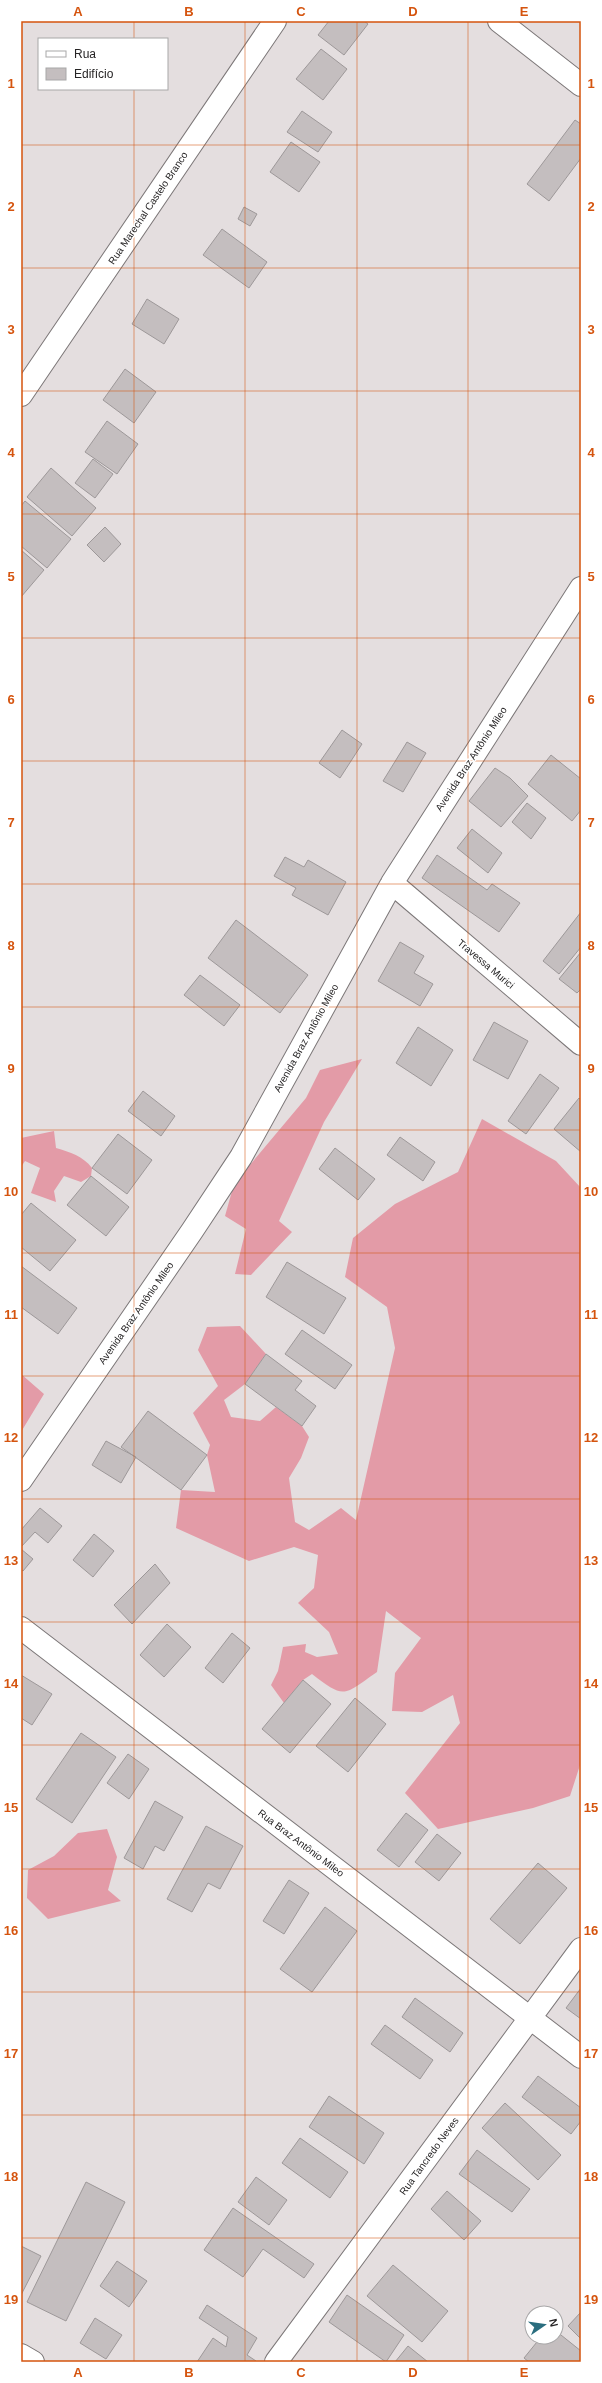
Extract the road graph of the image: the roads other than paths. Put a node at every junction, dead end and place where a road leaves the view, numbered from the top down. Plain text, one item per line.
1 (275, 21) edge
2 (499, 21) edge
3 (581, 85) edge
4 (21, 395) edge
5 (581, 588) edge
6 (392, 883) junction
7 (581, 1044) edge
8 (21, 1480) edge
9 (21, 1628) edge
10 (581, 1949) edge
11 (530, 2018) junction
12 (581, 2057) edge
13 (21, 2355) edge
14 (33, 2362) edge
15 (276, 2362) edge

1 - 4 street, Rua Marechal Castelo Branco
2 - 3 street
5 - 6 street, Avenida Braz Antônio Mileo
6 - 7 street, Travessa Murici
6 - 8 street, Avenida Braz Antônio Mileo
9 - 11 street, Rua Braz Antônio Mileo
10 - 11 street, Rua Tancredo Neves
11 - 12 street, Rua Braz Antônio Mileo
11 - 15 street, Rua Tancredo Neves
13 - 14 street

